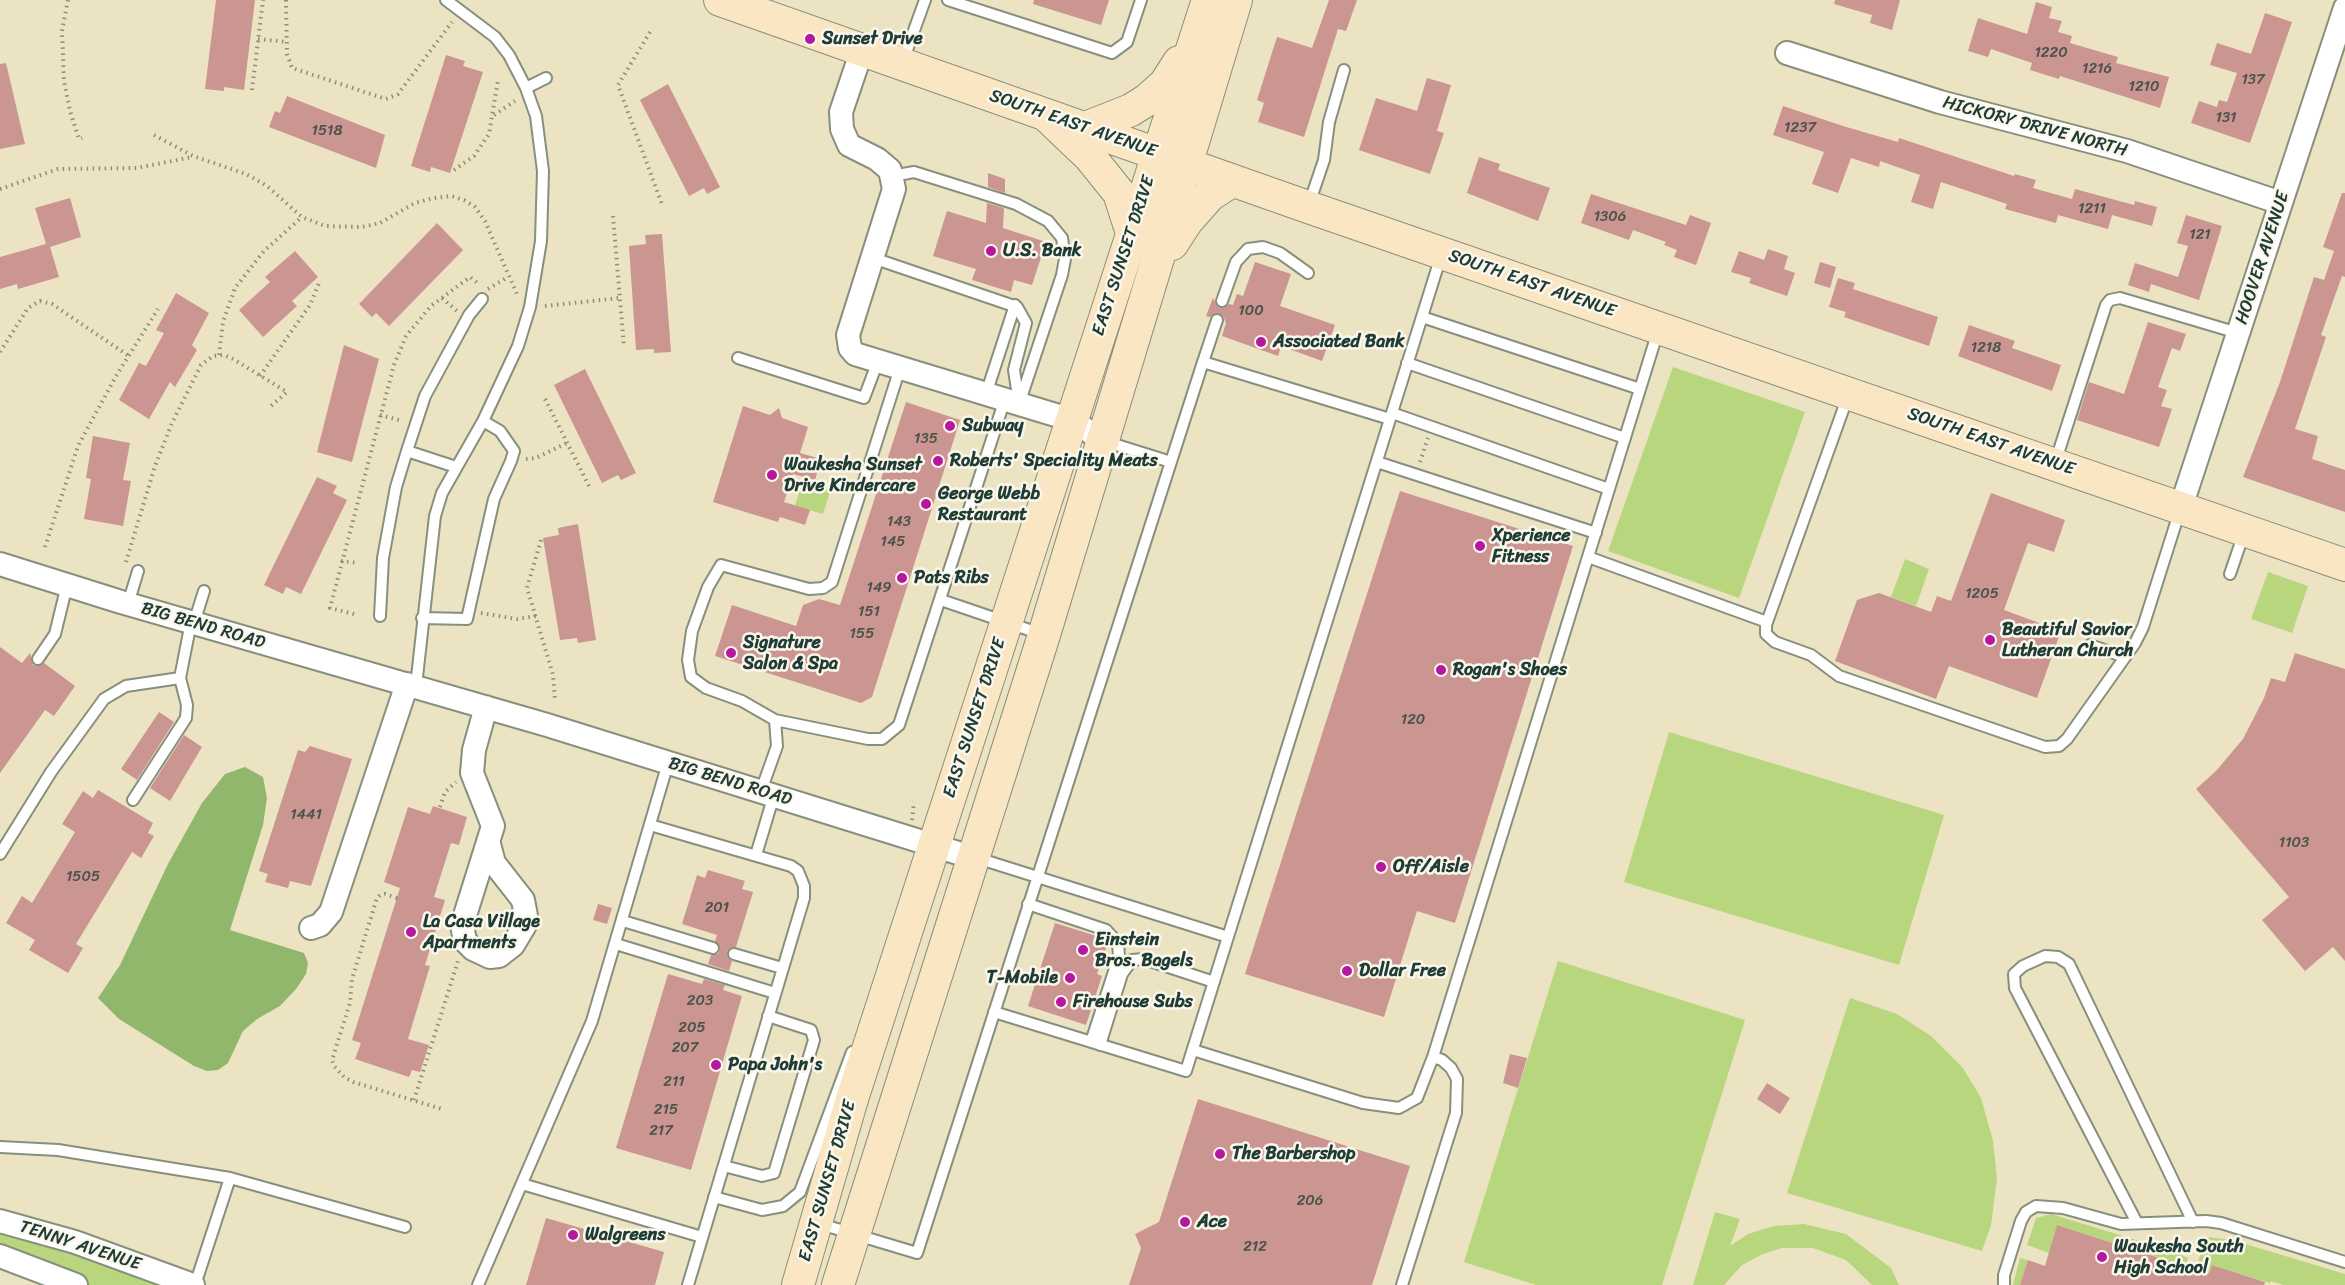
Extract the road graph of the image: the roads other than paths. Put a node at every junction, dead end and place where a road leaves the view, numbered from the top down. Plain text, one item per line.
1 (446, 0) edge
2 (720, 0) edge
3 (925, 0) edge
4 (948, 0) edge
5 (1141, 0) edge
6 (1236, 0) edge
7 (1206, 7) edge
8 (2345, 8) edge
9 (862, 50) junction
10 (1787, 53) dead end
11 (902, 64) junction
12 (1344, 70) dead end
13 (546, 78) dead end
14 (521, 91) junction
15 (1044, 113) junction
16 (1088, 127) junction
17 (1157, 153) junction
18 (1187, 165) junction
19 (892, 176) junction
20 (1232, 180) junction
21 (2281, 203) junction
22 (1308, 207) junction
23 (1132, 233) junction
24 (1442, 253) junction
25 (873, 258) junction
26 (1156, 268) junction
27 (1308, 273) dead end
28 (482, 299) dead end
29 (1222, 301) dead end
30 (1015, 305) junction
31 (1422, 317) junction
32 (1217, 320) dead end
33 (1659, 328) junction
34 (2238, 333) junction
35 (738, 358) dead end
36 (878, 361) junction
37 (1203, 362) junction
38 (1407, 363) junction
39 (900, 368) junction
40 (1640, 389) junction
41 (1849, 393) junction
42 (1004, 399) junction
43 (1391, 416) junction
44 (1072, 420) junction
45 (483, 421) junction
46 (1625, 438) junction
47 (1103, 441) junction
48 (407, 451) junction
49 (1171, 462) junction
50 (1377, 462) junction
51 (2054, 465) junction
52 (456, 467) junction
53 (1609, 489) junction
54 (2181, 507) junction
55 (2245, 530) junction
56 (1596, 533) junction
57 (1588, 557) junction
58 (0, 564) edge
59 (2345, 565) edge
60 (138, 571) dead end
61 (2230, 574) dead end
62 (66, 585) junction
63 (204, 591) dead end
64 (941, 600) junction
65 (128, 604) junction
66 (380, 615) dead end
67 (422, 618) junction
68 (1006, 621) junction
69 (1767, 622) junction
70 (193, 623) junction
71 (1044, 635) junction
72 (2090, 645) dead end
73 (2125, 657) junction
74 (38, 659) dead end
75 (180, 678) junction
76 (411, 685) junction
77 (486, 707) junction
78 (775, 720) junction
79 (668, 763) junction
80 (768, 793) junction
81 (133, 800) dead end
82 (650, 825) junction
83 (489, 844) dead end
84 (934, 844) junction
85 (0, 854) edge
86 (756, 855) junction
87 (974, 858) junction
88 (1037, 878) junction
89 (1028, 904) junction
90 (623, 921) junction
91 (311, 928) dead end
92 (1228, 937) junction
93 (616, 944) junction
94 (713, 948) dead end
95 (734, 954) dead end
96 (782, 968) junction
97 (894, 969) junction
98 (1214, 982) junction
99 (775, 993) junction
100 (994, 1012) junction
101 (768, 1016) junction
102 (1095, 1043) junction
103 (1193, 1050) junction
104 (1433, 1057) junction
105 (0, 1147) edge
106 (724, 1166) junction
107 (230, 1178) junction
108 (522, 1184) junction
109 (714, 1197) junction
110 (0, 1221) edge
111 (816, 1222) junction
112 (2193, 1222) junction
113 (2137, 1223) junction
114 (405, 1227) dead end
115 (853, 1233) junction
116 (702, 1237) junction
117 (0, 1256) edge
118 (2345, 1262) edge
119 (841, 1277) edge
120 (76, 1285) edge
121 (194, 1285) edge
122 (478, 1285) edge
123 (688, 1285) edge
124 (798, 1285) edge
125 (1402, 1285) edge
126 (2004, 1285) edge

1 - 14 lane
2 - 9 main road, SOUTH EAST AVENUE
3 - 11 lane
4 - 5 lane
6 - 18 main road, EAST SUNSET DRIVE
7 - 16 main road
7 - 17 main road, EAST SUNSET DRIVE
8 - 21 street, HOOVER AVENUE
9 - 11 main road, SOUTH EAST AVENUE
9 - 19 street
10 - 21 street, HICKORY DRIVE NORTH
11 - 15 main road, SOUTH EAST AVENUE
12 - 22 lane
13 - 14 lane
14 - 45 lane
15 - 16 main road, SOUTH EAST AVENUE
15 - 23 main road
16 - 17 main road, SOUTH EAST AVENUE
17 - 18 main road, SOUTH EAST AVENUE
17 - 23 main road, EAST SUNSET DRIVE
18 - 20 main road, SOUTH EAST AVENUE
18 - 26 main road, EAST SUNSET DRIVE
19 - 25 street
19 - 42 lane
20 - 22 main road, SOUTH EAST AVENUE
20 - 26 main road
21 - 34 street, HOOVER AVENUE
22 - 24 main road, SOUTH EAST AVENUE
23 - 44 main road, EAST SUNSET DRIVE
24 - 31 lane
24 - 33 main road, SOUTH EAST AVENUE
25 - 30 lane
25 - 36 street
26 - 47 main road, EAST SUNSET DRIVE
27 - 29 lane
28 - 48 lane
30 - 42 lane
30 - 42 lane
31 - 38 lane
31 - 40 lane
32 - 37 lane
33 - 40 lane
33 - 41 main road, SOUTH EAST AVENUE
34 - 51 lane
34 - 54 street, HOOVER AVENUE
35 - 36 lane
36 - 39 street
37 - 43 lane
37 - 49 lane
38 - 43 lane
38 - 46 lane
39 - 42 street
39 - 78 lane
40 - 46 lane
41 - 51 main road, SOUTH EAST AVENUE
41 - 69 lane
42 - 44 street
42 - 64 lane
43 - 50 lane
43 - 53 lane
44 - 47 street
44 - 68 main road, EAST SUNSET DRIVE
45 - 52 lane
45 - 67 lane
46 - 53 lane
47 - 49 lane
47 - 71 main road, EAST SUNSET DRIVE
48 - 52 lane
48 - 66 lane
49 - 88 lane
50 - 56 lane
50 - 92 lane
51 - 54 main road, SOUTH EAST AVENUE
52 - 67 lane
53 - 56 lane
54 - 55 main road, SOUTH EAST AVENUE
54 - 73 lane
55 - 59 main road, SOUTH EAST AVENUE
55 - 61 lane
56 - 57 lane
57 - 69 lane
57 - 104 lane
58 - 62 street, BIG BEND ROAD
60 - 65 lane
62 - 65 street, BIG BEND ROAD
62 - 74 lane
63 - 70 lane
64 - 68 lane
64 - 78 lane
65 - 70 street, BIG BEND ROAD
67 - 76 lane
68 - 71 lane
68 - 84 main road, EAST SUNSET DRIVE
69 - 73 lane
70 - 75 lane
70 - 76 street, BIG BEND ROAD
71 - 87 main road, EAST SUNSET DRIVE
72 - 73 lane
75 - 81 lane
75 - 85 lane
76 - 77 street, BIG BEND ROAD
76 - 91 street
77 - 79 street, BIG BEND ROAD
77 - 83 street
78 - 80 lane
79 - 80 street, BIG BEND ROAD
79 - 82 lane
80 - 84 street, BIG BEND ROAD
80 - 86 lane
82 - 86 lane
82 - 90 lane
84 - 87 street, BIG BEND ROAD
84 - 97 main road, EAST SUNSET DRIVE
86 - 96 lane
87 - 88 lane
87 - 115 main road, EAST SUNSET DRIVE
88 - 89 lane
88 - 92 lane
89 - 100 lane
89 - 102 lane
90 - 93 lane
90 - 94 lane
92 - 98 lane
93 - 99 lane
93 - 108 lane
95 - 96 lane
96 - 99 lane
97 - 109 lane
97 - 111 main road, EAST SUNSET DRIVE
98 - 102 lane
98 - 103 lane
99 - 101 lane
100 - 102 lane
100 - 115 lane
101 - 106 lane
101 - 106 lane
102 - 103 lane
103 - 104 lane
104 - 125 lane
105 - 107 lane
106 - 109 lane
107 - 114 lane
107 - 121 lane
108 - 116 lane
108 - 122 lane
109 - 116 lane
110 - 121 street, TENNY AVENUE
111 - 115 lane
111 - 124 main road, EAST SUNSET DRIVE
112 - 113 lane
112 - 113 lane
112 - 118 lane
113 - 126 lane
115 - 119 main road, EAST SUNSET DRIVE
116 - 123 lane
117 - 120 street, TENNY AVENUE

